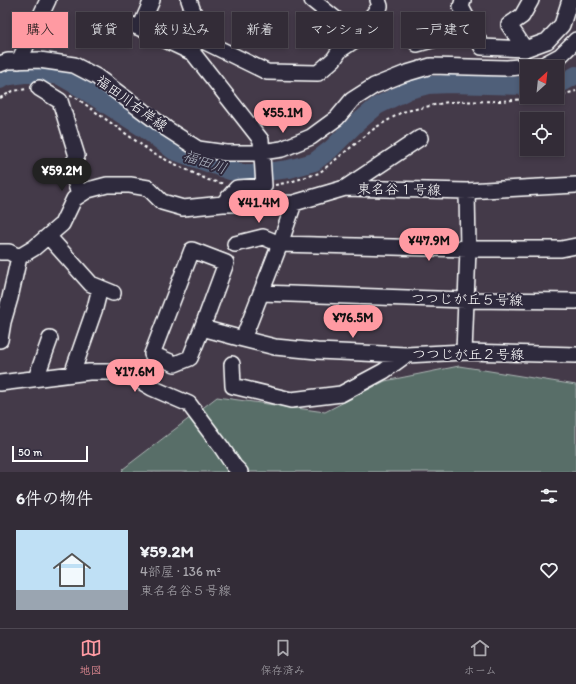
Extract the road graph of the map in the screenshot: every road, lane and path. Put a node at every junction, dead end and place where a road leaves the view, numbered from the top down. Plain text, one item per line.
1 (48, 0) edge
2 (152, 0) edge
3 (189, 0) edge
4 (312, 0) edge
5 (464, 0) edge
6 (530, 0) edge
7 (570, 0) edge
8 (379, 3) edge
9 (193, 12) edge
10 (327, 12) edge
11 (373, 12) edge
12 (464, 12) edge
13 (576, 40) edge
14 (485, 47) edge
15 (194, 48) edge
16 (218, 48) edge
17 (343, 48) edge
18 (525, 49) junction
19 (194, 53) junction
20 (20, 61) junction
21 (0, 64) edge
22 (39, 88) joint
23 (576, 91) edge
24 (564, 94) edge
25 (68, 95) dead end
26 (0, 98) edge
27 (520, 100) edge
28 (420, 138) dead end
29 (262, 152) junction
30 (576, 185) edge
31 (264, 186) junction
32 (238, 188) junction
33 (344, 188) junction
34 (467, 191) junction
35 (79, 195) junction
36 (294, 203) junction
37 (223, 204) junction
38 (48, 236) junction
39 (235, 244) dead end
40 (280, 244) junction
41 (576, 246) edge
42 (468, 249) junction
43 (0, 252) edge
44 (18, 257) junction
45 (261, 293) junction
46 (466, 300) junction
47 (576, 301) edge
48 (202, 328) junction
49 (50, 339) dead end
50 (243, 339) junction
51 (0, 340) edge
52 (464, 352) junction
53 (406, 355) junction
54 (576, 355) edge
55 (232, 364) dead end
56 (72, 374) junction
57 (36, 378) junction
58 (0, 383) edge
59 (240, 472) edge

1 - 20 street
2 - 19 street
3 - 9 street
4 - 10 street
5 - 12 street
6 - 18 street
7 - 18 street
8 - 11 street
13 - 29 street, 福田川右岸線
14 - 18 street
15 - 19 street
16 - 17 street
19 - 29 street
20 - 21 street, 福田川右岸線
20 - 29 street, 福田川右岸線
22 - 26 path
22 - 35 street
23 - 24 path
25 - 32 path
27 - 31 path
28 - 33 street
29 - 31 street
30 - 34 street, 東名谷１号線
31 - 32 street
32 - 37 street
33 - 34 street, 東名谷１号線
33 - 36 street, 東名谷１号線
34 - 42 street
35 - 37 street, 東名谷１号線
35 - 38 street
36 - 37 street, 東名谷１号線
36 - 40 street
38 - 44 street
38 - 56 street
39 - 40 street
40 - 42 street
40 - 45 street
41 - 42 street
42 - 46 street
43 - 44 street
44 - 51 street
45 - 46 street, つつじが丘５号線
45 - 50 street
46 - 47 street, つつじが丘５号線
46 - 52 street
48 - 48 street
48 - 50 street, つつじが丘２号線
49 - 57 street
50 - 53 street, つつじが丘２号線
52 - 53 street, つつじが丘２号線
52 - 54 street, つつじが丘２号線
53 - 55 street
56 - 57 street
56 - 59 street
57 - 58 street

